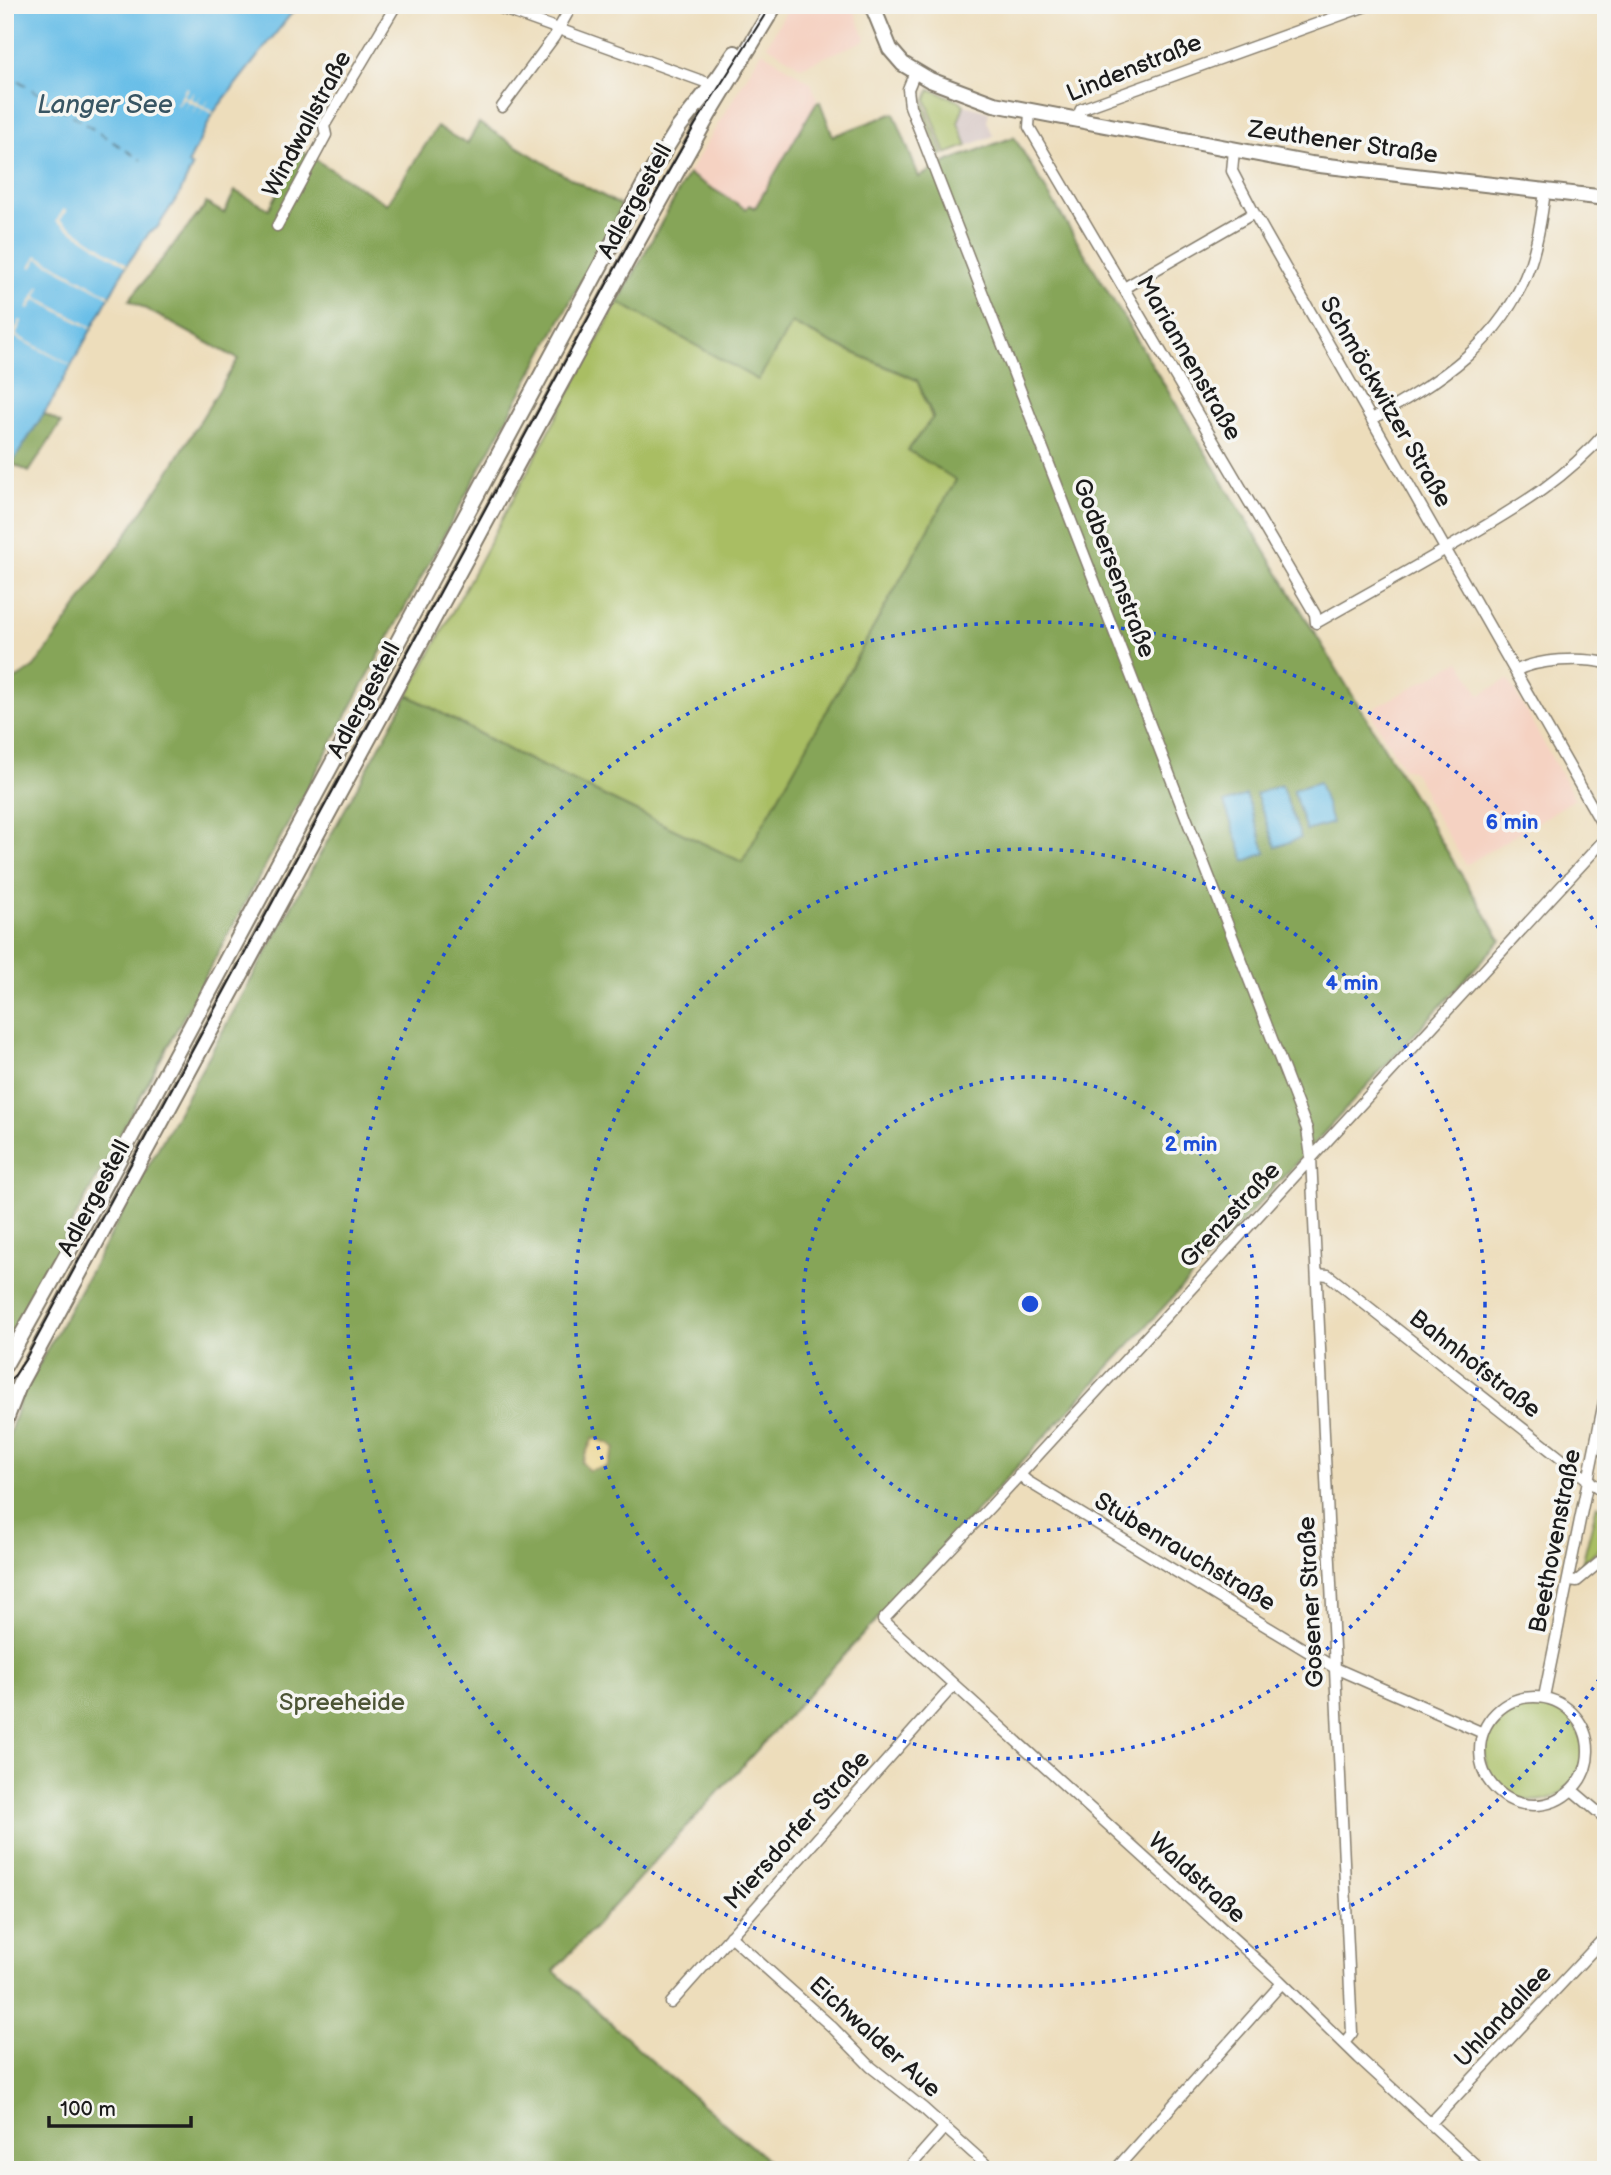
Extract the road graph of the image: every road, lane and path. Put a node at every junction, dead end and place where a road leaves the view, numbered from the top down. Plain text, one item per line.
1 (396, 5) edge
2 (492, 5) edge
3 (572, 5) edge
4 (766, 5) edge
5 (775, 5) edge
6 (872, 5) edge
7 (1369, 5) edge
8 (558, 29) junction
9 (915, 72) junction
10 (718, 88) junction
11 (502, 107) dead end
12 (1030, 112) junction
13 (1076, 120) junction
14 (1234, 150) junction
15 (1545, 191) junction
16 (1606, 198) edge
17 (1254, 213) junction
18 (277, 226) dead end
19 (1124, 288) junction
20 (1372, 419) junction
21 (1606, 432) edge
22 (1451, 547) junction
23 (1606, 663) edge
24 (1515, 671) junction
25 (1606, 831) edge
26 (1606, 838) edge
27 (1311, 1157) junction
28 (1317, 1274) junction
29 (5, 1365) edge
30 (13, 1382) edge
31 (1606, 1392) edge
32 (5, 1422) edge
33 (1019, 1475) junction
34 (1588, 1480) junction
35 (1606, 1494) edge
36 (1606, 1558) edge
37 (1569, 1580) junction
38 (883, 1620) joint
39 (1335, 1668) junction
40 (954, 1685) junction
41 (1544, 1698) junction
42 (1483, 1733) junction
43 (1572, 1790) junction
44 (1606, 1819) edge
45 (730, 1936) junction
46 (1606, 1936) edge
47 (1282, 1983) junction
48 (671, 2003) dead end
49 (1344, 2043) junction
50 (1430, 2124) junction
51 (945, 2127) junction
52 (907, 2170) edge
53 (992, 2170) edge
54 (1115, 2170) edge
55 (1481, 2170) edge

1 - 18 street, Windwallstraße
2 - 8 street
3 - 8 street
4 - 10 main road, Adlergestell
5 - 10 main road, Adlergestell
6 - 9 main road
7 - 13 street, Lindenstraße
8 - 10 street
8 - 11 street
9 - 12 main road, Lindenstraße
9 - 27 street, Godbersenstraße
10 - 29 main road, Adlergestell
10 - 30 main road, Adlergestell
12 - 13 main road, Lindenstraße
12 - 19 street, Mariannenstraße
13 - 14 main road, Zeuthener Straße
14 - 15 main road, Zeuthener Straße
14 - 17 street, Schmöckwitzer Straße
15 - 16 main road, Zeuthener Straße
15 - 20 street
17 - 19 street
17 - 20 street, Schmöckwitzer Straße
19 - 22 street, Mariannenstraße
20 - 22 street, Schmöckwitzer Straße
21 - 22 street
22 - 24 street, Schmöckwitzer Straße
23 - 24 street
24 - 25 street, Schmöckwitzer Straße
26 - 27 street, Grenzstraße
27 - 28 street, Gosener Straße
27 - 33 street, Grenzstraße
28 - 34 street, Bahnhofstraße
28 - 39 street, Gosener Straße
30 - 32 main road, Adlergestell
31 - 34 street, Beethovenstraße
33 - 38 street, Grenzstraße
33 - 39 street, Stubenrauchstraße
34 - 35 street, Bahnhofstraße
34 - 37 street, Beethovenstraße
36 - 37 street
37 - 41 street, Beethovenstraße
38 - 40 street, Waldstraße
39 - 42 street, Stubenrauchstraße
39 - 49 street, Gosener Straße
40 - 45 street, Miersdorfer Straße
40 - 47 street, Waldstraße
41 - 42 street
41 - 43 street
42 - 43 street
43 - 44 street
45 - 48 street, Miersdorfer Straße
45 - 51 street, Eichwalder Aue
46 - 50 street, Uhlandallee
47 - 49 street, Waldstraße
47 - 54 street
49 - 50 street, Waldstraße
50 - 55 street, Waldstraße
51 - 52 street
51 - 53 street, Eichwalder Aue

